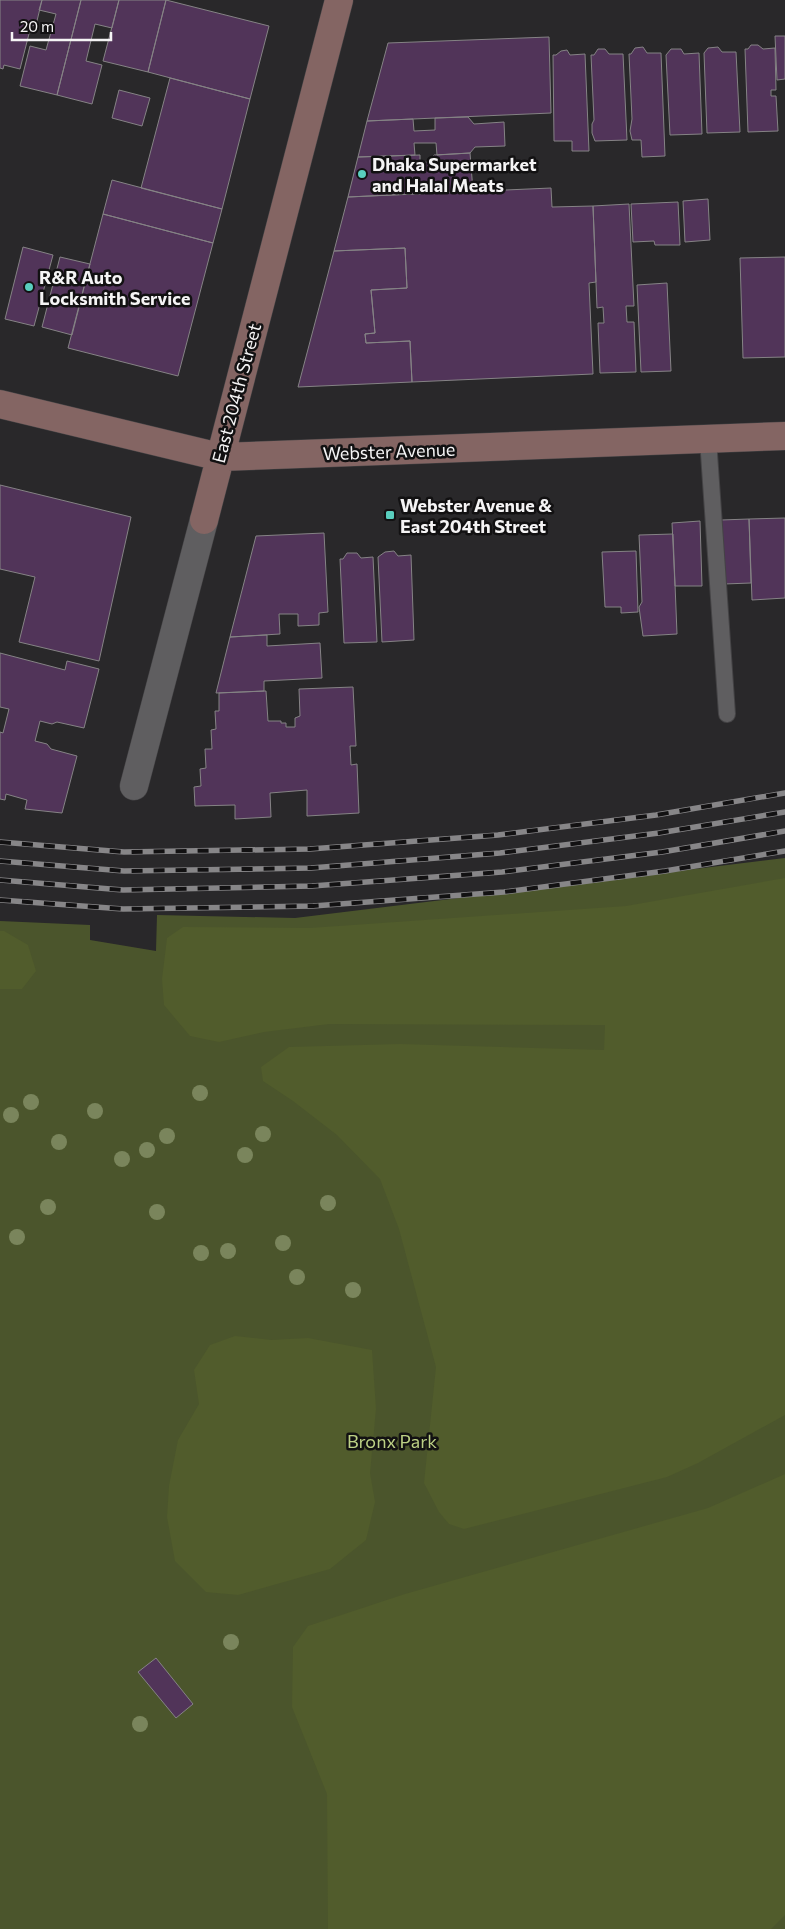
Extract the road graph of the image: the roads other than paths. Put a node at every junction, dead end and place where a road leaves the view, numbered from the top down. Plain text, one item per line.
1 (339, 0) edge
2 (0, 404) edge
3 (785, 436) edge
4 (708, 439) junction
5 (220, 457) junction
6 (204, 520) joint
7 (727, 714) dead end
8 (134, 786) dead end

1 - 5 main road, East 204th Street
2 - 5 main road, Webster Avenue
3 - 4 main road, Webster Avenue
4 - 5 main road, Webster Avenue
4 - 7 lane
5 - 6 main road, East 204th Street
6 - 8 street, East 204th Street

